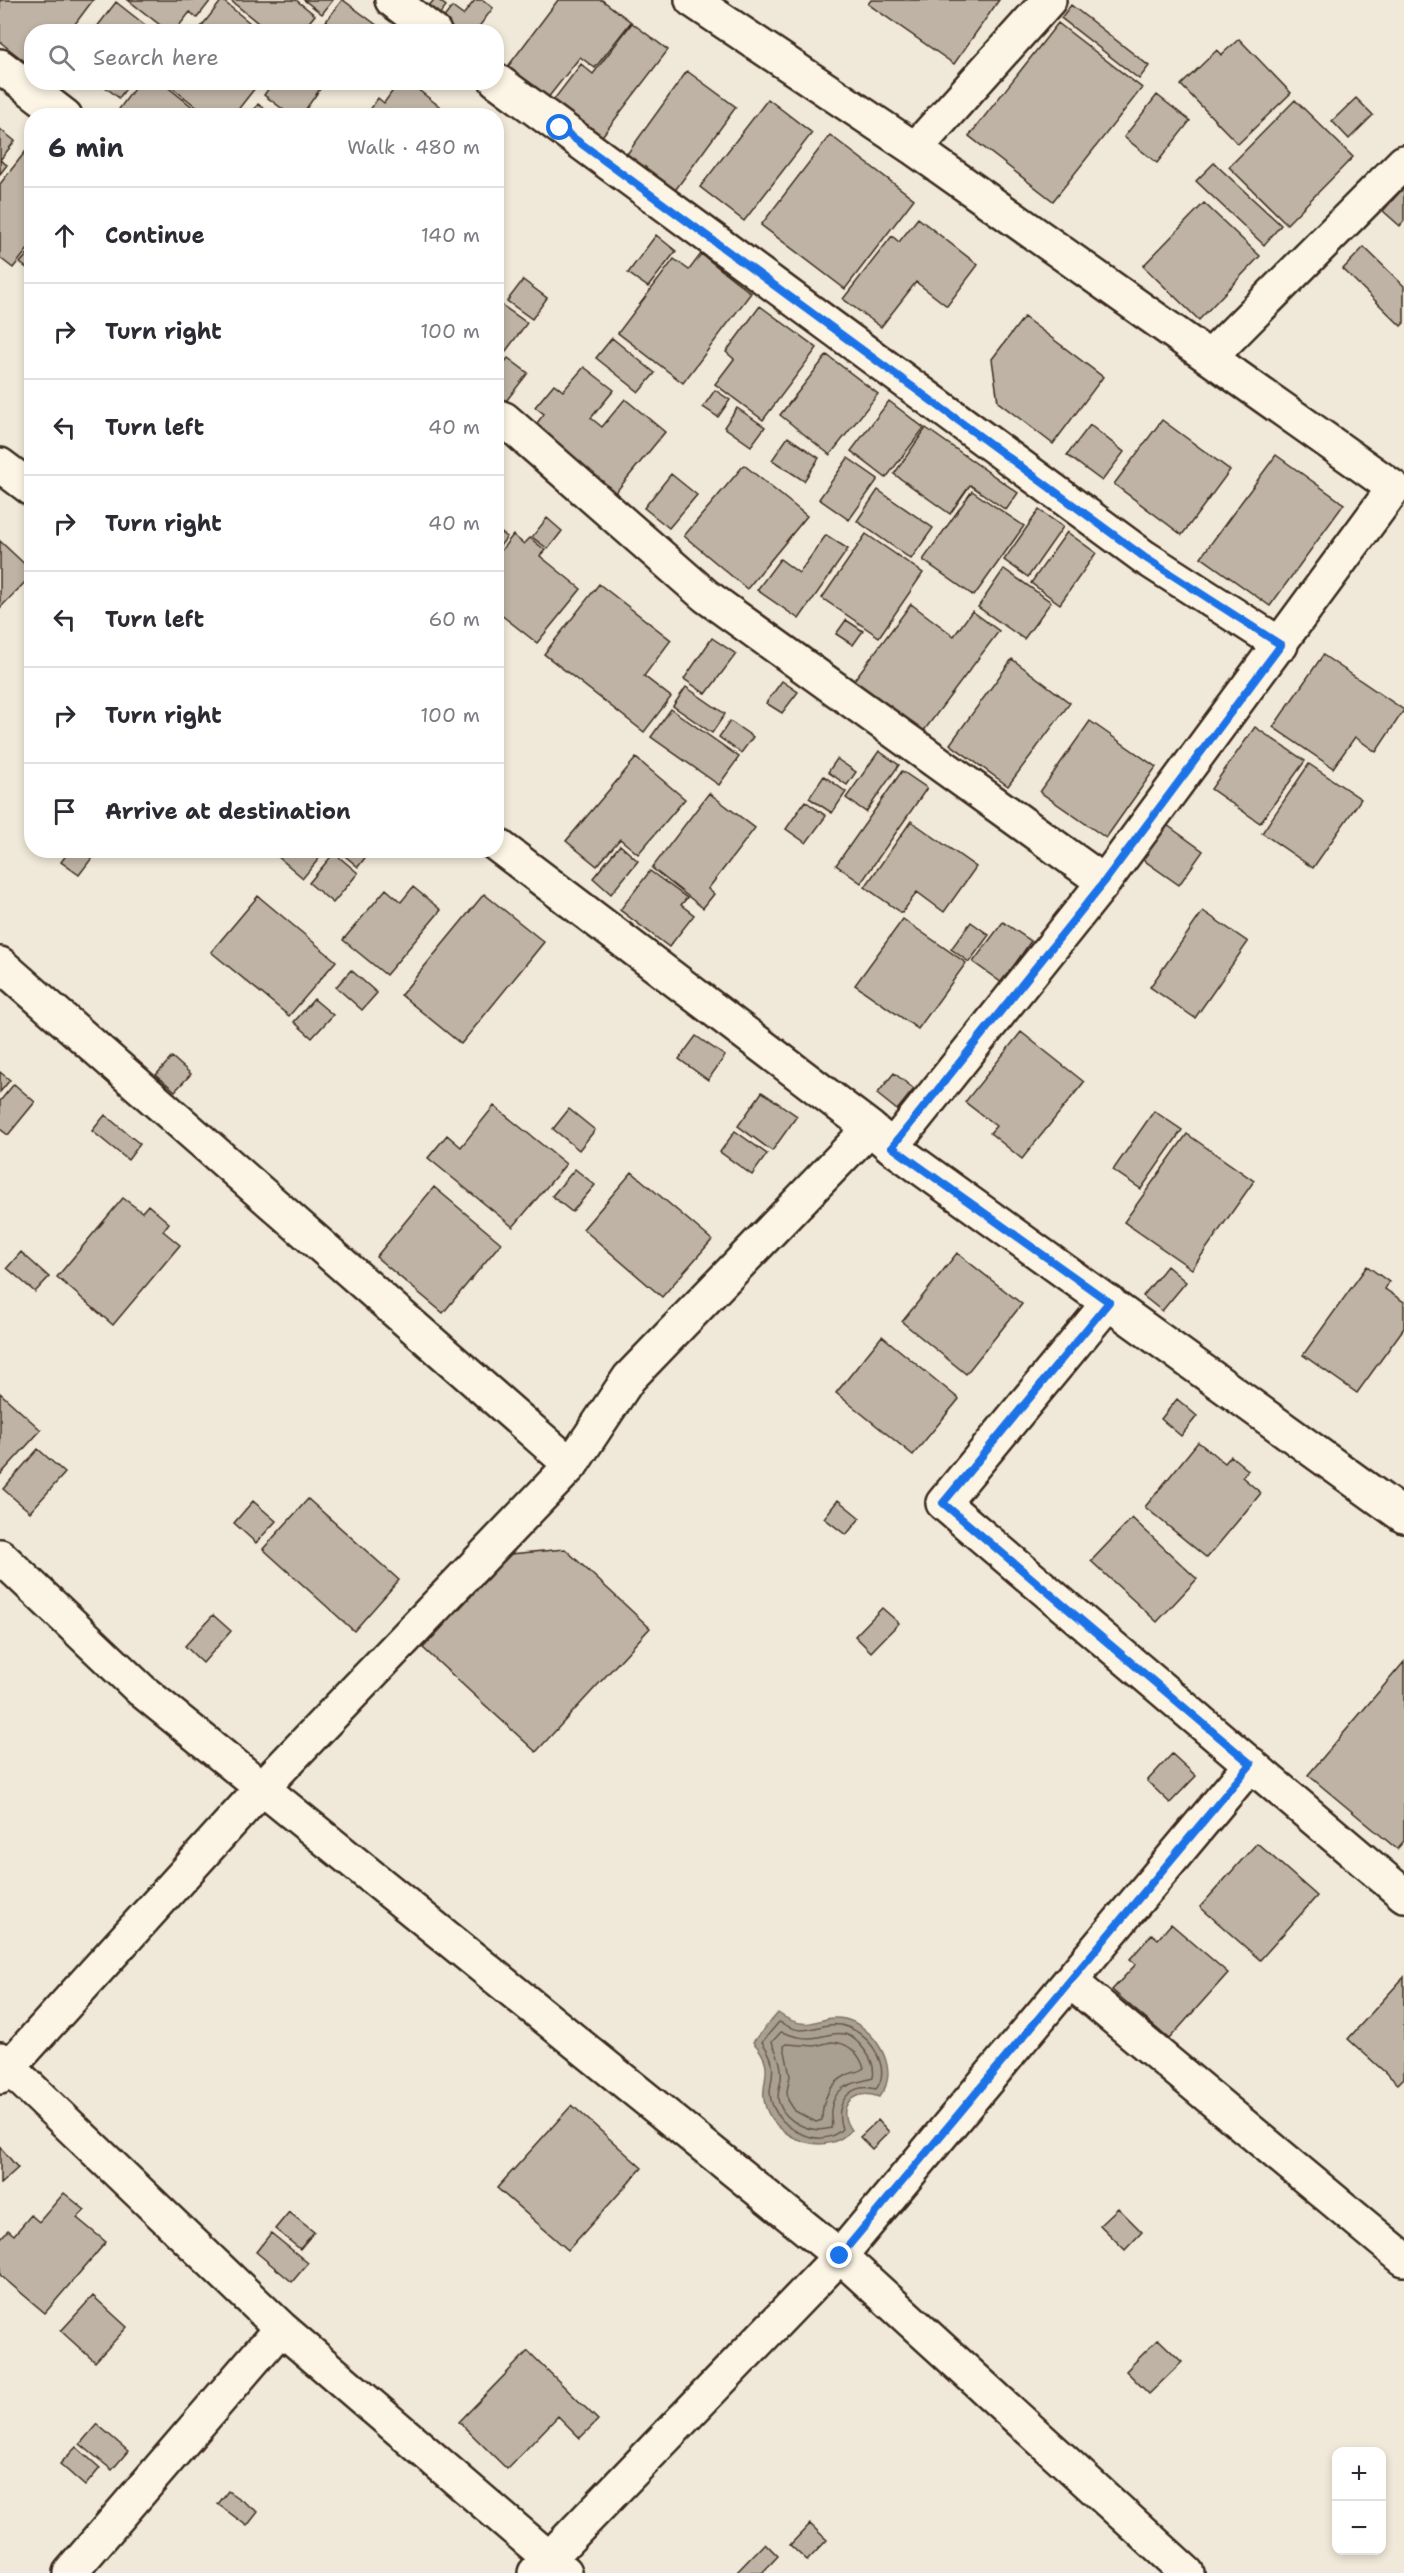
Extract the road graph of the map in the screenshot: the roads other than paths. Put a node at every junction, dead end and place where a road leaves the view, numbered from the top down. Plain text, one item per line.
1 (392, 0) edge
2 (692, 0) edge
3 (1049, 0) edge
4 (424, 24) edge
5 (0, 66) edge
6 (24, 84) edge
7 (504, 86) edge
8 (31, 90) edge
9 (55, 108) edge
10 (915, 148) junction
11 (1404, 162) edge
12 (1210, 357) junction
13 (504, 419) edge
14 (0, 465) edge
15 (24, 483) edge
16 (1281, 645) junction
17 (504, 850) edge
18 (1104, 882) junction
19 (0, 964) edge
20 (881, 1137) junction
21 (1109, 1302) junction
22 (571, 1465) junction
23 (1404, 1516) edge
24 (0, 1556) edge
25 (1251, 1764) junction
26 (262, 1788) junction
27 (1404, 1895) edge
28 (1070, 1981) junction
29 (3, 2068) edge
30 (840, 2256) junction
31 (1404, 2259) edge
32 (281, 2328) junction
33 (550, 2568) edge
34 (70, 2573) edge
35 (1187, 2573) edge

1 - 4 street
2 - 10 street
3 - 10 street
5 - 6 street
7 - 16 street
8 - 9 street
10 - 12 street
11 - 12 street
12 - 16 street
13 - 18 street
14 - 15 street
16 - 18 street
17 - 20 street
18 - 20 street
19 - 22 street
20 - 21 street
20 - 22 street
21 - 23 street
21 - 25 street
22 - 26 street
24 - 26 street
25 - 27 street
25 - 28 street
26 - 29 street
26 - 30 street
28 - 30 street
28 - 31 street
29 - 32 street
30 - 33 street
30 - 35 street
32 - 33 street
32 - 34 street

